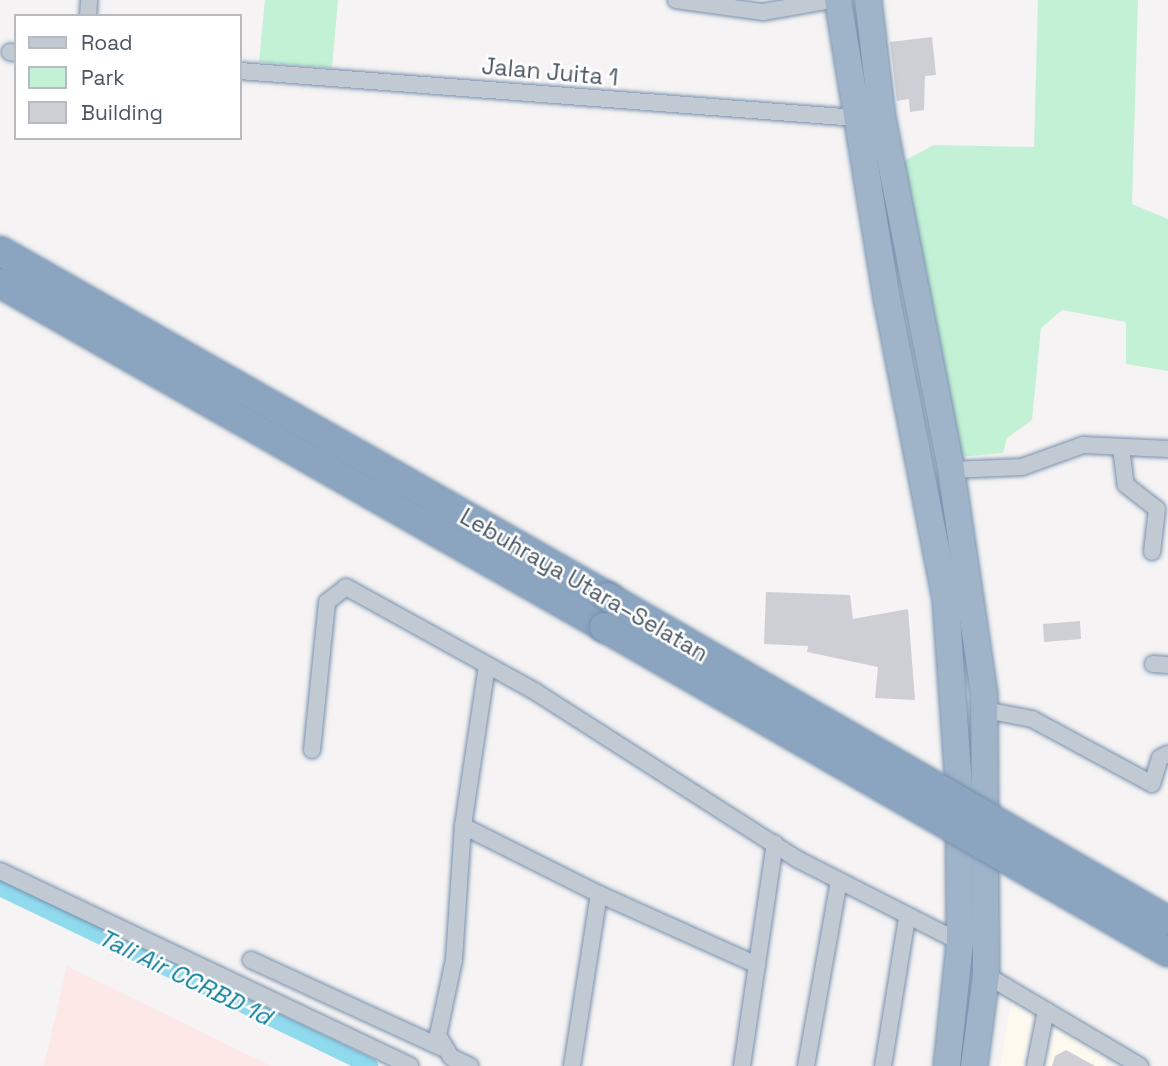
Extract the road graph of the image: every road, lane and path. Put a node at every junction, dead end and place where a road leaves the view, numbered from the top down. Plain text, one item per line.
1 (831, 0) edge
2 (838, 0) edge
3 (868, 0) edge
4 (676, 1) edge
5 (242, 71) edge
6 (856, 118) junction
7 (0, 251) edge
8 (0, 284) edge
9 (1121, 447) junction
10 (1168, 449) edge
11 (951, 470) junction
12 (1152, 552) dead end
13 (487, 666) junction
14 (985, 710) junction
15 (312, 750) dead end
16 (1168, 754) edge
17 (463, 826) junction
18 (775, 843) junction
19 (0, 871) edge
20 (839, 881) junction
21 (599, 894) junction
22 (907, 918) junction
23 (1168, 921) edge
24 (960, 942) junction
25 (1168, 952) edge
26 (251, 960) dead end
27 (757, 965) junction
28 (986, 975) junction
29 (1046, 1010) junction
30 (442, 1048) junction
31 (410, 1066) edge
32 (470, 1066) edge
33 (572, 1066) edge
34 (741, 1066) edge
35 (806, 1066) edge
36 (883, 1066) edge
37 (947, 1066) edge
38 (974, 1066) edge
39 (1035, 1066) edge
40 (1140, 1066) edge

1 - 4 street
2 - 6 highway
3 - 11 highway
5 - 6 street, Jalan Juita 1
6 - 24 highway
7 - 23 highway, Lebuhraya Utara–Selatan, bridge
8 - 25 highway, Lebuhraya Utara–Selatan, bridge
9 - 10 street
9 - 11 street
9 - 12 street
11 - 14 highway
13 - 15 street
13 - 17 street
13 - 18 street
14 - 16 street
14 - 28 highway
17 - 21 street
17 - 30 street
18 - 20 street
18 - 27 street
19 - 31 street
20 - 22 street
20 - 35 street
21 - 27 street
21 - 33 street
22 - 24 street
22 - 36 street
24 - 37 highway
26 - 30 street
27 - 34 street
28 - 29 street
28 - 38 highway
29 - 39 street
29 - 40 street
30 - 32 street

